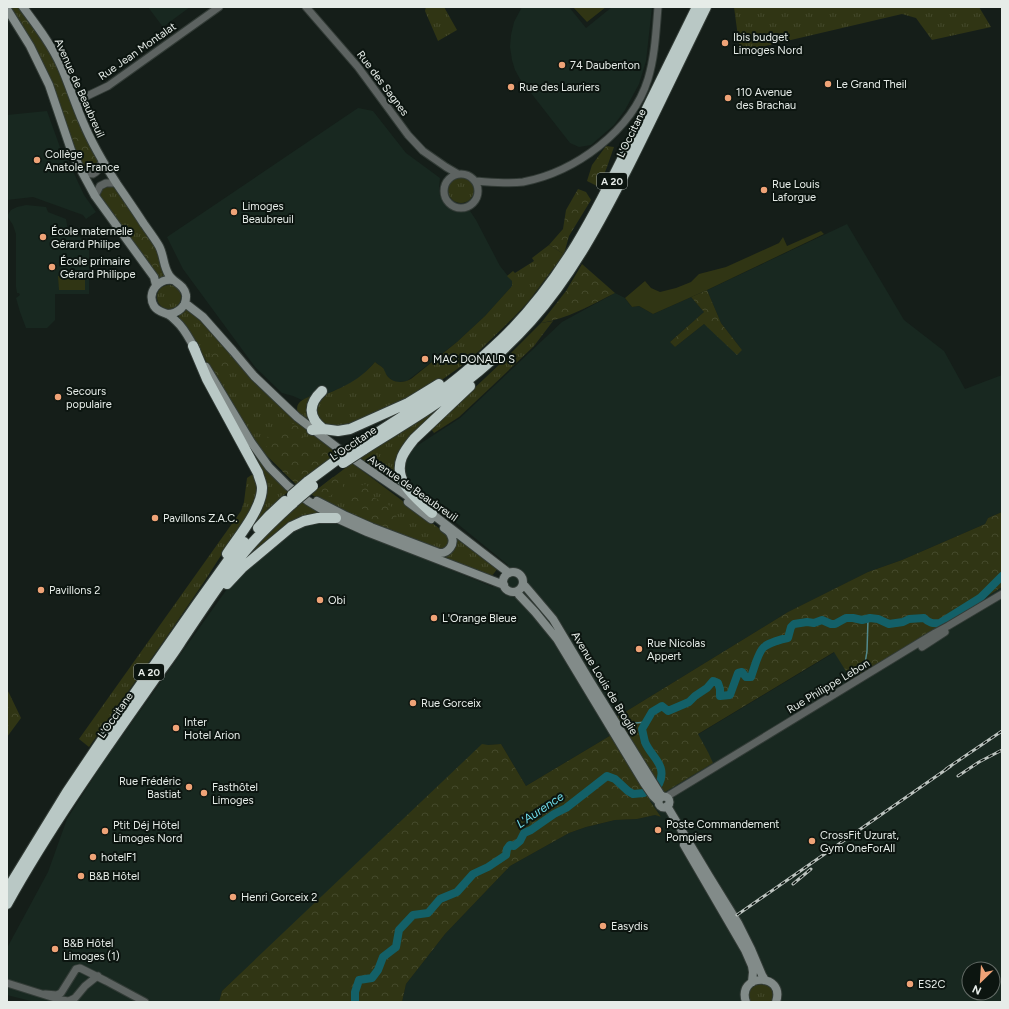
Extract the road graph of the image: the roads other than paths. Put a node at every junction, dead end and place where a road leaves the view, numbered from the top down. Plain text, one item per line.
1 (23, 7) edge
2 (220, 7) edge
3 (306, 7) edge
4 (655, 7) edge
5 (658, 7) edge
6 (697, 7) edge
7 (706, 7) edge
8 (714, 7) edge
9 (7, 9) edge
10 (674, 72) junction
11 (72, 94) junction
12 (85, 97) junction
13 (78, 108) junction
14 (102, 160) junction
15 (446, 167) junction
16 (560, 170) junction
17 (82, 172) junction
18 (458, 174) junction
19 (449, 178) junction
20 (475, 181) junction
21 (116, 183) junction
22 (494, 183) junction
23 (478, 190) junction
24 (95, 196) junction
25 (173, 280) junction
26 (156, 285) junction
27 (185, 303) junction
28 (168, 314) junction
29 (502, 339) junction
30 (513, 339) junction
31 (193, 346) junction
32 (322, 390) dead end
33 (318, 429) junction
34 (251, 442) junction
35 (361, 447) junction
36 (340, 457) junction
37 (432, 513) junction
38 (336, 518) junction
39 (368, 526) junction
40 (453, 566) junction
41 (509, 572) junction
42 (504, 585) junction
43 (520, 588) junction
44 (1002, 594) edge
45 (1002, 598) edge
46 (201, 605) junction
47 (664, 802) junction
48 (7, 890) edge
49 (7, 904) edge
50 (87, 971) junction
51 (98, 976) junction
52 (765, 980) junction
53 (752, 982) junction
54 (7, 983) edge
55 (85, 986) junction
56 (61, 993) junction
57 (45, 994) junction
58 (69, 1001) edge
59 (145, 1002) edge
60 (746, 1002) edge
61 (776, 1002) edge

1 - 11 main road, Avenue de Beaubreuil
2 - 12 street, Rue Jean Montalat
3 - 15 street, Rue des Sagnes
4 - 16 street
5 - 16 street
6 - 29 highway, L'Occitane / A 20
7 - 10 highway, L'Occitane / A 20
8 - 10 highway
9 - 17 main road
10 - 30 highway, L'Occitane / A 20
11 - 12 street
11 - 13 main road, Avenue de Beaubreuil
12 - 13 street
13 - 14 main road, Avenue de Beaubreuil
14 - 17 street
14 - 21 main road, Avenue de Beaubreuil
15 - 18 street, Rue des Sagnes
15 - 19 street
16 - 22 street
17 - 24 main road
18 - 19 street
18 - 20 street
19 - 23 street
20 - 22 street
20 - 23 street
21 - 24 street
21 - 25 main road, Avenue de Beaubreuil
22 - 23 street
24 - 26 main road
25 - 26 main road
25 - 27 main road, Avenue de Beaubreuil
26 - 28 main road
27 - 28 main road
27 - 33 main road, Avenue de Beaubreuil
28 - 31 main road
29 - 33 highway
29 - 35 highway, L'Occitane / A 20
30 - 35 highway, L'Occitane / A 20
30 - 37 highway
31 - 34 main road
31 - 46 highway
32 - 33 highway
33 - 36 main road, Avenue de Beaubreuil
34 - 38 main road
34 - 39 main road
35 - 36 highway, L'Occitane / A 20, bridge
36 - 37 main road, Avenue de Beaubreuil
36 - 39 main road
36 - 46 highway, L'Occitane / A 20, bridge
37 - 41 main road, Avenue de Beaubreuil
38 - 40 main road
38 - 46 highway
39 - 40 main road
40 - 42 main road
41 - 42 main road
41 - 43 main road
42 - 43 main road
43 - 47 main road, Avenue Louis de Broglie
44 - 47 street, Rue Philippe Lebon
45 - 47 street, Rue Philippe Lebon
46 - 48 highway, L'Occitane / A 20
46 - 49 highway, L'Occitane / A 20
47 - 52 main road, Avenue Louis de Broglie
47 - 53 main road, Avenue Louis de Broglie
50 - 51 street
50 - 55 street
50 - 56 street
51 - 55 street
51 - 59 street
52 - 53 main road
52 - 61 main road, Avenue Louis de Broglie
53 - 60 main road
54 - 57 street
55 - 58 street
56 - 57 street
56 - 58 street
57 - 58 street

